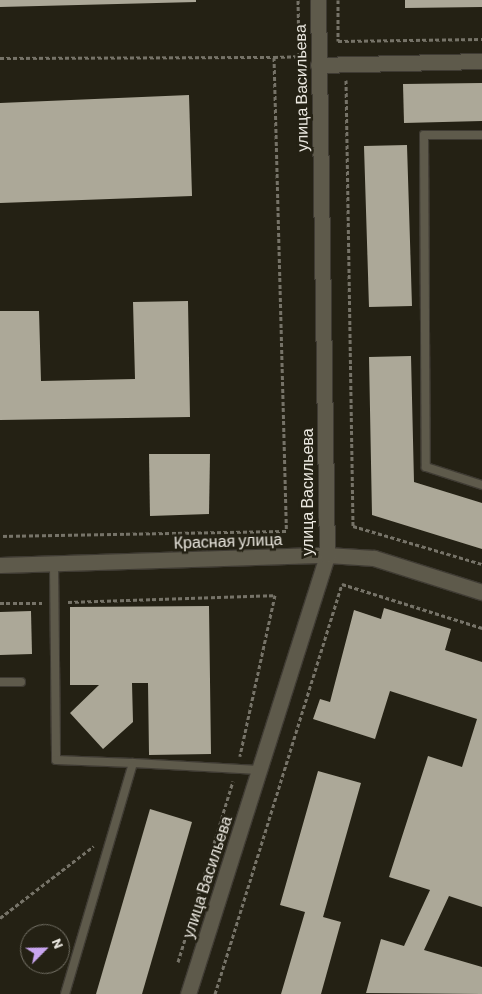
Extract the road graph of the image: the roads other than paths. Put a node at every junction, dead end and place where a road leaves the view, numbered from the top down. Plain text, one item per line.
1 (318, 0) edge
2 (482, 61) edge
3 (318, 66) junction
4 (482, 135) edge
5 (482, 485) edge
6 (327, 555) junction
7 (54, 563) junction
8 (0, 565) edge
9 (482, 592) edge
10 (0, 682) edge
11 (22, 682) dead end
12 (133, 762) junction
13 (260, 770) junction
14 (65, 994) edge
15 (188, 994) edge

1 - 3 street, улица Васильева
2 - 3 street
3 - 6 street, улица Васильева
4 - 5 lane
6 - 7 street, Красная улица
6 - 9 street, Красная улица
6 - 13 street, улица Васильева
7 - 8 street, Красная улица
7 - 12 lane
10 - 11 lane
12 - 13 lane
12 - 14 lane
13 - 15 street, улица Васильева

